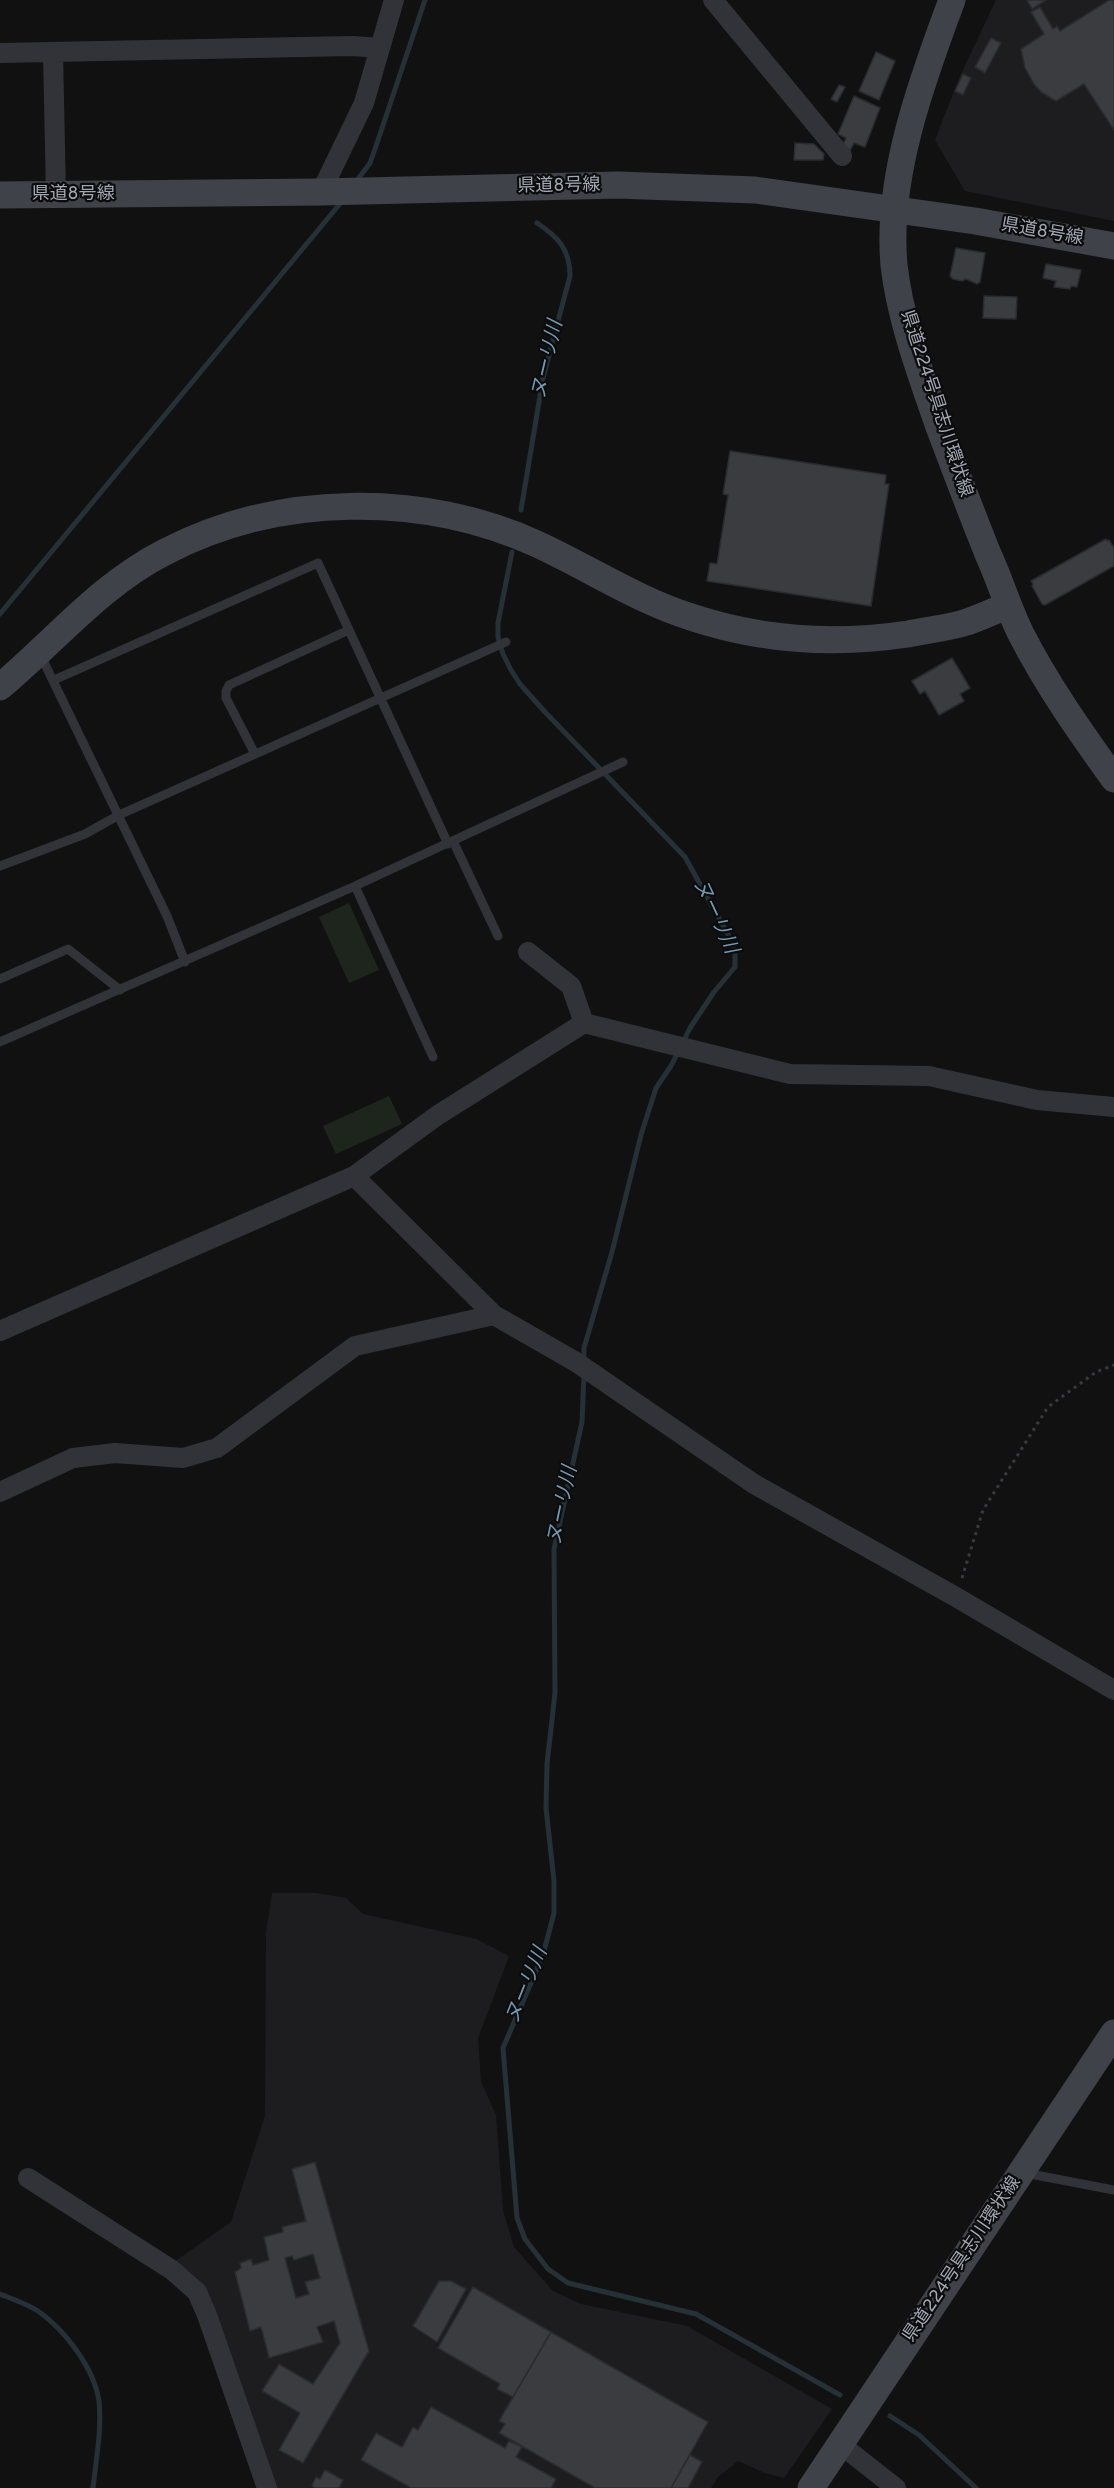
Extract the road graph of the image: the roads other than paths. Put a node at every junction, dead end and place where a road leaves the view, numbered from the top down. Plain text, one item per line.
1 (394, 0) edge
2 (713, 0) edge
3 (952, 0) edge
4 (380, 48) junction
5 (53, 52) junction
6 (0, 53) edge
7 (842, 156) dead end
8 (324, 192) junction
9 (0, 195) edge
10 (56, 195) junction
11 (896, 210) junction
12 (1114, 246) edge
13 (1008, 605) junction
14 (349, 630) junction
15 (506, 642) dead end
16 (39, 652) junction
17 (4, 679) edge
18 (54, 680) junction
19 (380, 698) junction
20 (255, 754) junction
21 (622, 762) dead end
22 (1114, 779) edge
23 (119, 815) junction
24 (450, 843) junction
25 (0, 866) edge
26 (355, 886) junction
27 (498, 936) dead end
28 (528, 952) dead end
29 (185, 962) junction
30 (0, 978) edge
31 (120, 990) junction
32 (584, 1023) junction
33 (0, 1042) edge
34 (433, 1057) dead end
35 (1114, 1107) edge
36 (354, 1176) junction
37 (494, 1315) junction
38 (0, 1331) edge
39 (0, 1492) edge
40 (1114, 1690) edge
41 (1110, 2046) edge
42 (1021, 2172) junction
43 (28, 2178) dead end
44 (1114, 2190) edge
45 (840, 2444) junction
46 (267, 2488) edge
47 (811, 2488) edge
48 (896, 2488) edge

1 - 4 street
2 - 7 street
3 - 11 main road, 県道224号具志川環状線
4 - 5 street
4 - 8 street
5 - 6 street
5 - 10 street
8 - 10 main road, 県道8号線
8 - 11 main road, 県道8号線
9 - 10 main road, 県道8号線
11 - 12 main road, 県道8号線
11 - 13 main road, 県道224号具志川環状線
13 - 16 main road
13 - 22 main road, 県道224号具志川環状線
14 - 18 lane
14 - 19 lane
14 - 20 lane
15 - 19 lane
16 - 17 main road
16 - 18 lane
18 - 23 lane
19 - 20 lane
19 - 24 lane
20 - 23 lane
21 - 24 lane
23 - 25 lane
23 - 29 lane
24 - 26 lane
24 - 27 lane
26 - 29 lane
26 - 34 lane
28 - 32 street
29 - 31 lane
30 - 31 lane
31 - 33 lane
32 - 35 street
32 - 36 street
36 - 37 street
36 - 38 street
37 - 39 street
37 - 40 street
41 - 42 main road, 県道224号具志川環状線
42 - 44 lane
42 - 45 main road, 県道224号具志川環状線
43 - 46 street
45 - 47 main road, 県道224号具志川環状線
45 - 48 street

